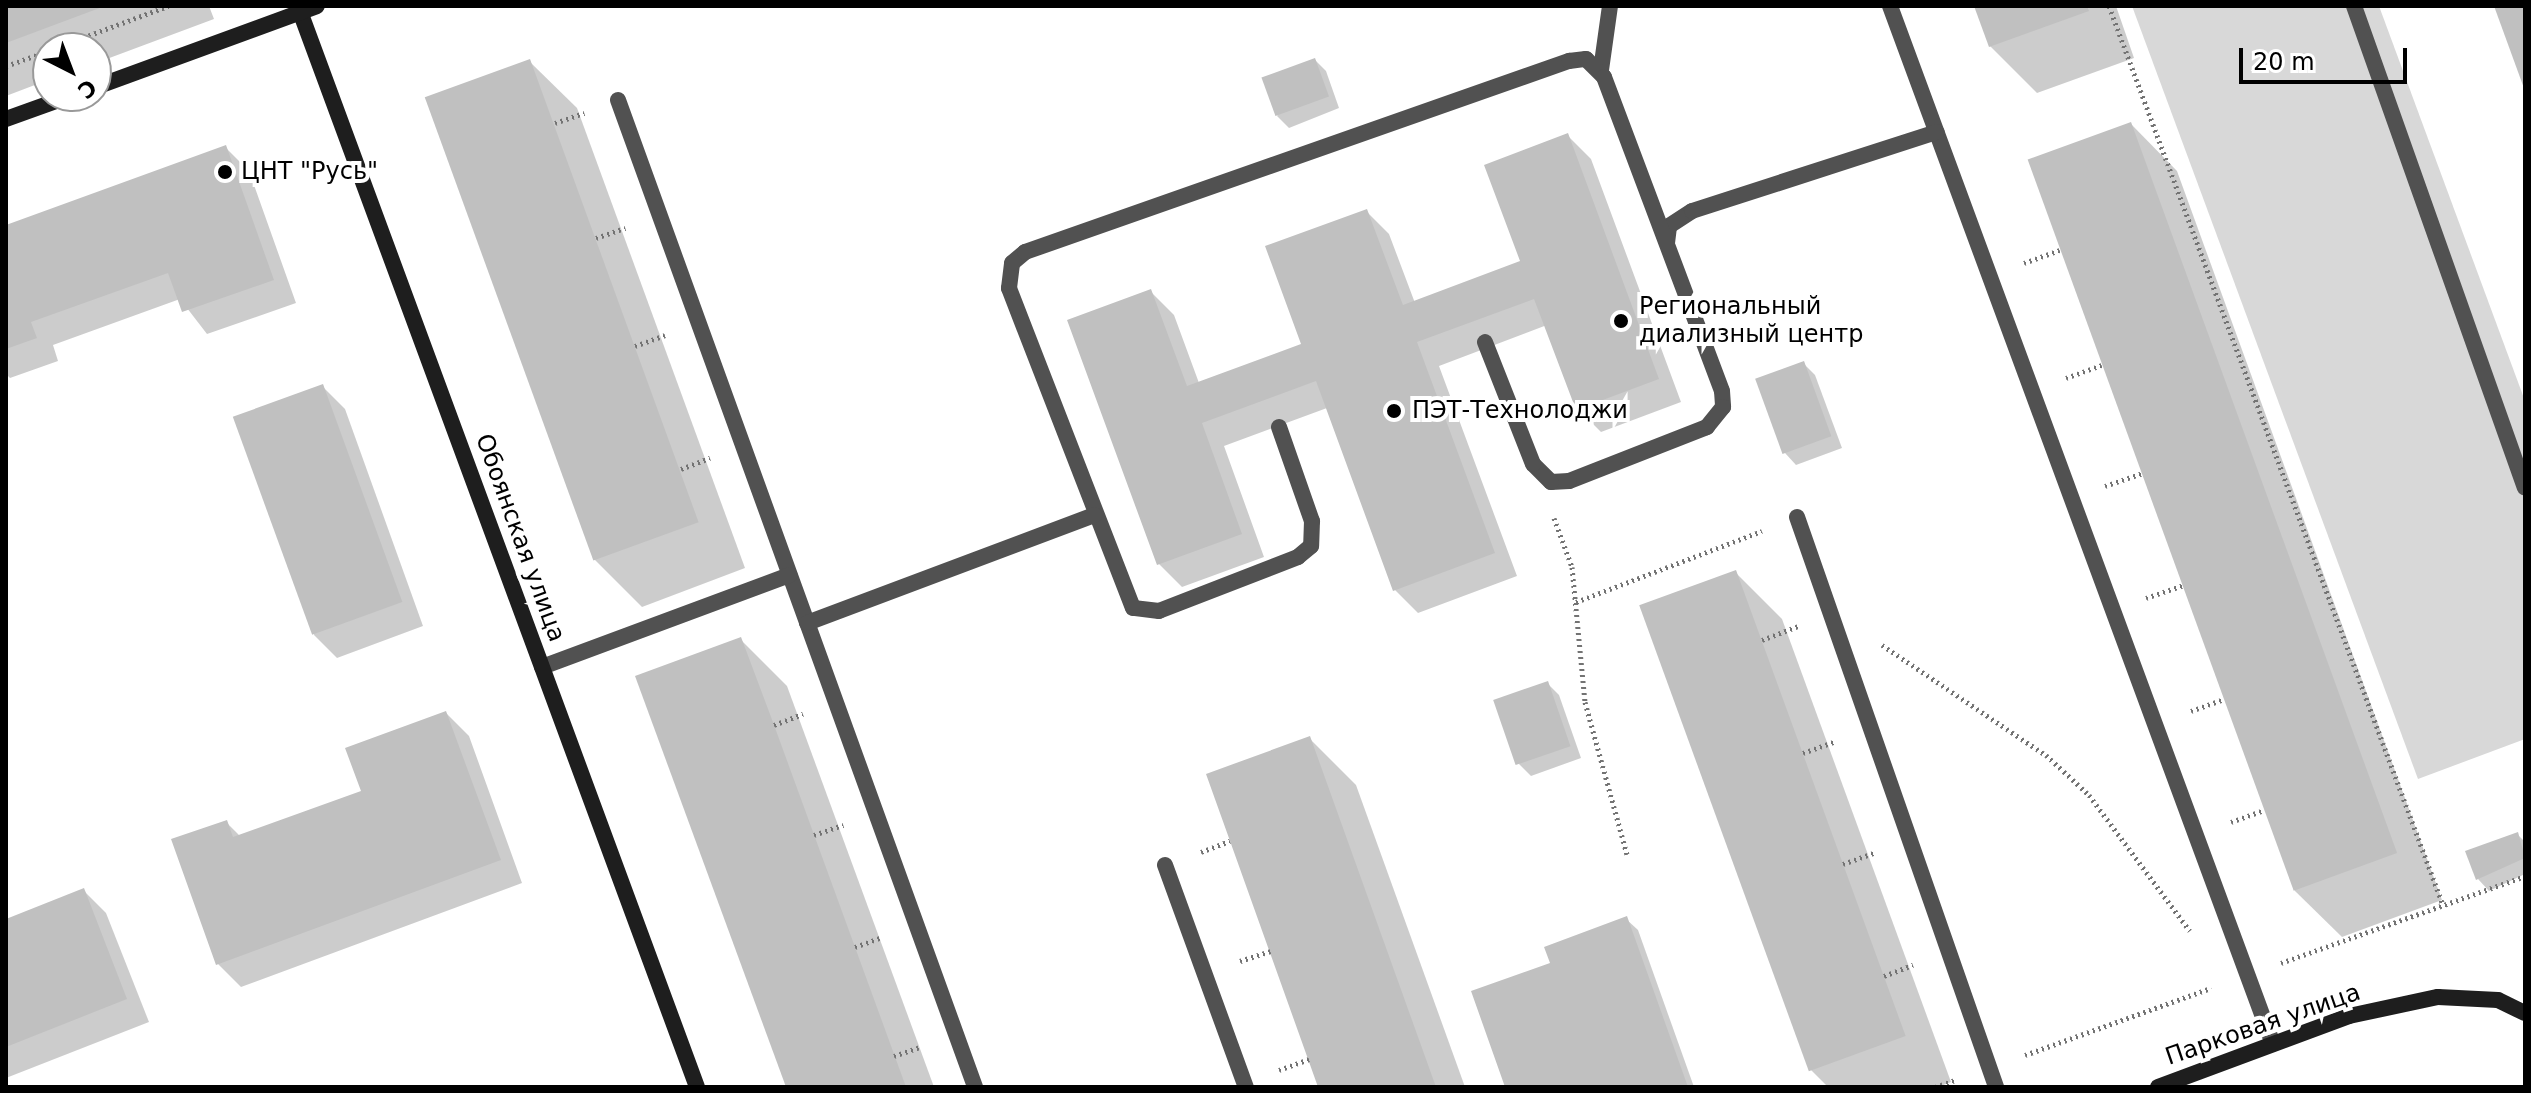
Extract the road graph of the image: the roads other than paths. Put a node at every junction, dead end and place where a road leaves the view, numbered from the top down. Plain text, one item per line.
1 (317, 6) edge
2 (1610, 6) edge
3 (1890, 6) edge
4 (2354, 6) edge
5 (299, 9) edge
6 (1601, 70) junction
7 (112, 81) edge
8 (618, 100) dead end
9 (32, 110) edge
10 (6, 119) edge
11 (1937, 132) junction
12 (1667, 243) junction
13 (1485, 342) dead end
14 (1279, 427) dead end
15 (2525, 488) edge
16 (1094, 515) junction
17 (1797, 517) road end
18 (789, 575) junction
19 (807, 623) junction
20 (542, 667) junction
21 (1165, 865) dead end
22 (2525, 1013) edge
23 (2273, 1044) junction
24 (697, 1087) edge
25 (975, 1087) edge
26 (1246, 1087) edge
27 (1996, 1087) edge
28 (2158, 1087) edge

1 - 5 street
2 - 6 street
3 - 11 street
4 - 15 street
5 - 7 street
5 - 20 street, Обоянская улица
6 - 12 street
6 - 16 street
8 - 18 street
9 - 10 street
11 - 12 street
11 - 23 street
12 - 13 street
14 - 16 street
16 - 19 street
17 - 27 street
18 - 19 street
18 - 20 street
19 - 25 street
20 - 24 street, Обоянская улица
21 - 26 street
22 - 23 street, Парковая улица
23 - 28 street, Парковая улица

